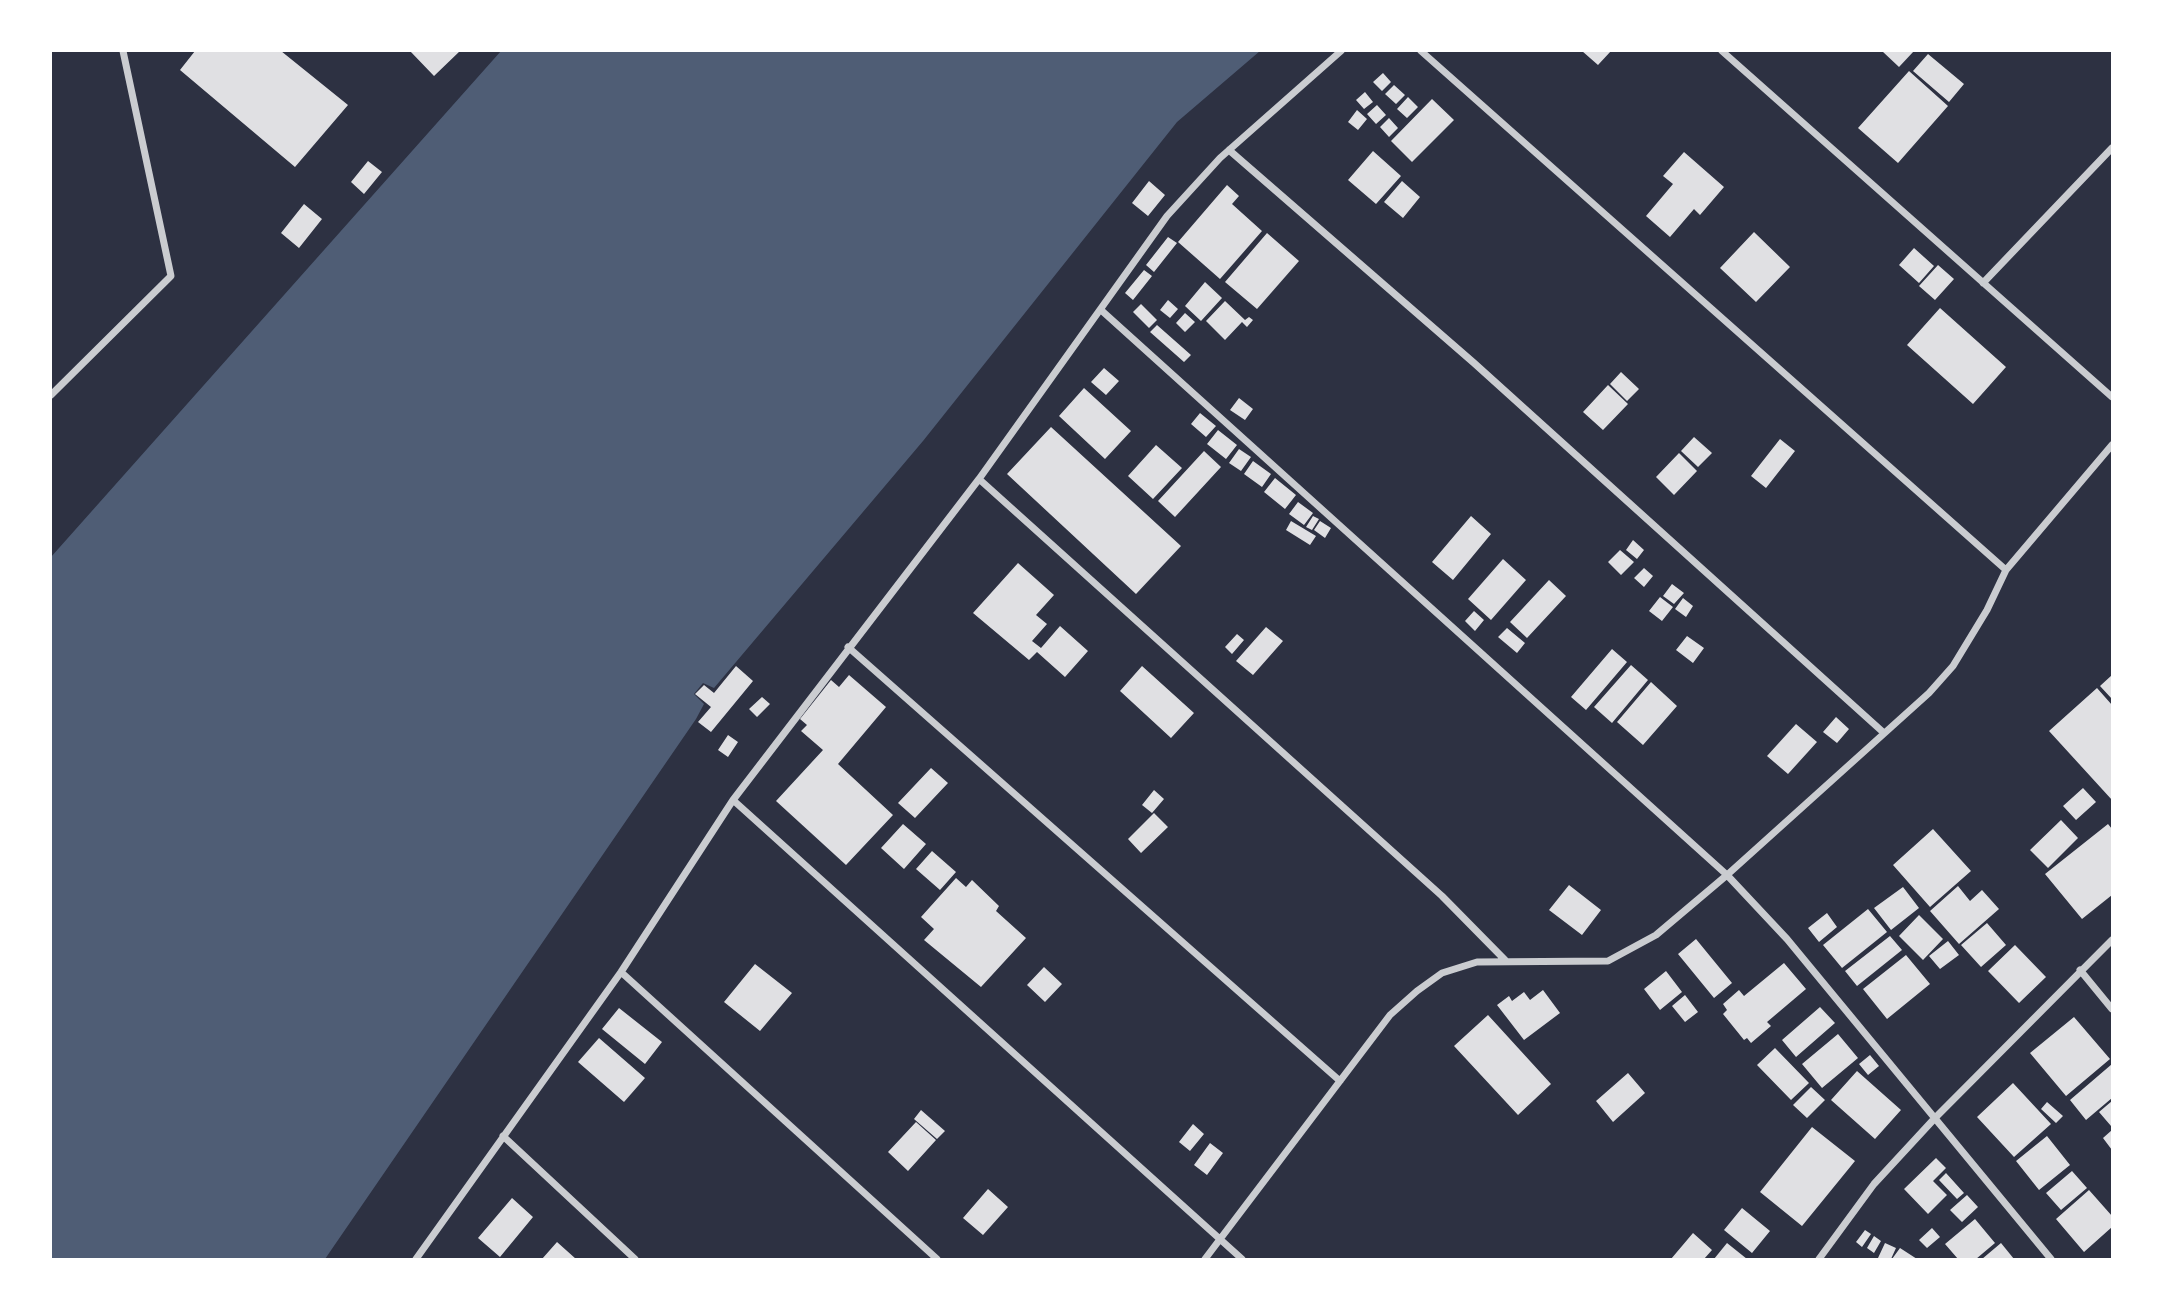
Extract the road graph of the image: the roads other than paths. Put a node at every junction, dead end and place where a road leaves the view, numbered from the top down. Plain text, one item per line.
1 (123, 51) edge
2 (1341, 51) edge
3 (1421, 51) edge
4 (1722, 51) edge
5 (2112, 148) edge
6 (1229, 150) junction
7 (1983, 283) junction
8 (1101, 310) junction
9 (51, 395) edge
10 (2112, 397) edge
11 (2112, 445) edge
12 (979, 479) junction
13 (2006, 570) junction
14 (848, 647) junction
15 (1884, 733) junction
16 (733, 800) junction
17 (1727, 875) junction
18 (2112, 940) edge
19 (1505, 960) junction
20 (2080, 970) junction
21 (621, 972) junction
22 (2112, 1009) edge
23 (1340, 1081) junction
24 (1935, 1118) junction
25 (503, 1136) junction
26 (1220, 1239) junction
27 (416, 1259) edge
28 (635, 1259) edge
29 (936, 1259) edge
30 (1205, 1259) edge
31 (1242, 1259) edge
32 (1819, 1259) edge
33 (2050, 1259) edge

1 - 9 street
2 - 6 street
3 - 13 street
4 - 7 street
5 - 7 street
6 - 8 street
6 - 15 street
7 - 10 street
8 - 12 street
8 - 17 street
11 - 13 street
12 - 14 street
12 - 19 street
13 - 15 street
14 - 16 street
14 - 23 street
15 - 17 street
16 - 21 street
16 - 26 street
17 - 19 street
17 - 24 street
18 - 20 street
19 - 23 street
20 - 22 street
20 - 24 street
21 - 25 street
21 - 29 street
23 - 26 street
24 - 32 street
24 - 33 street
25 - 27 street
25 - 28 street
26 - 30 street
26 - 31 street

